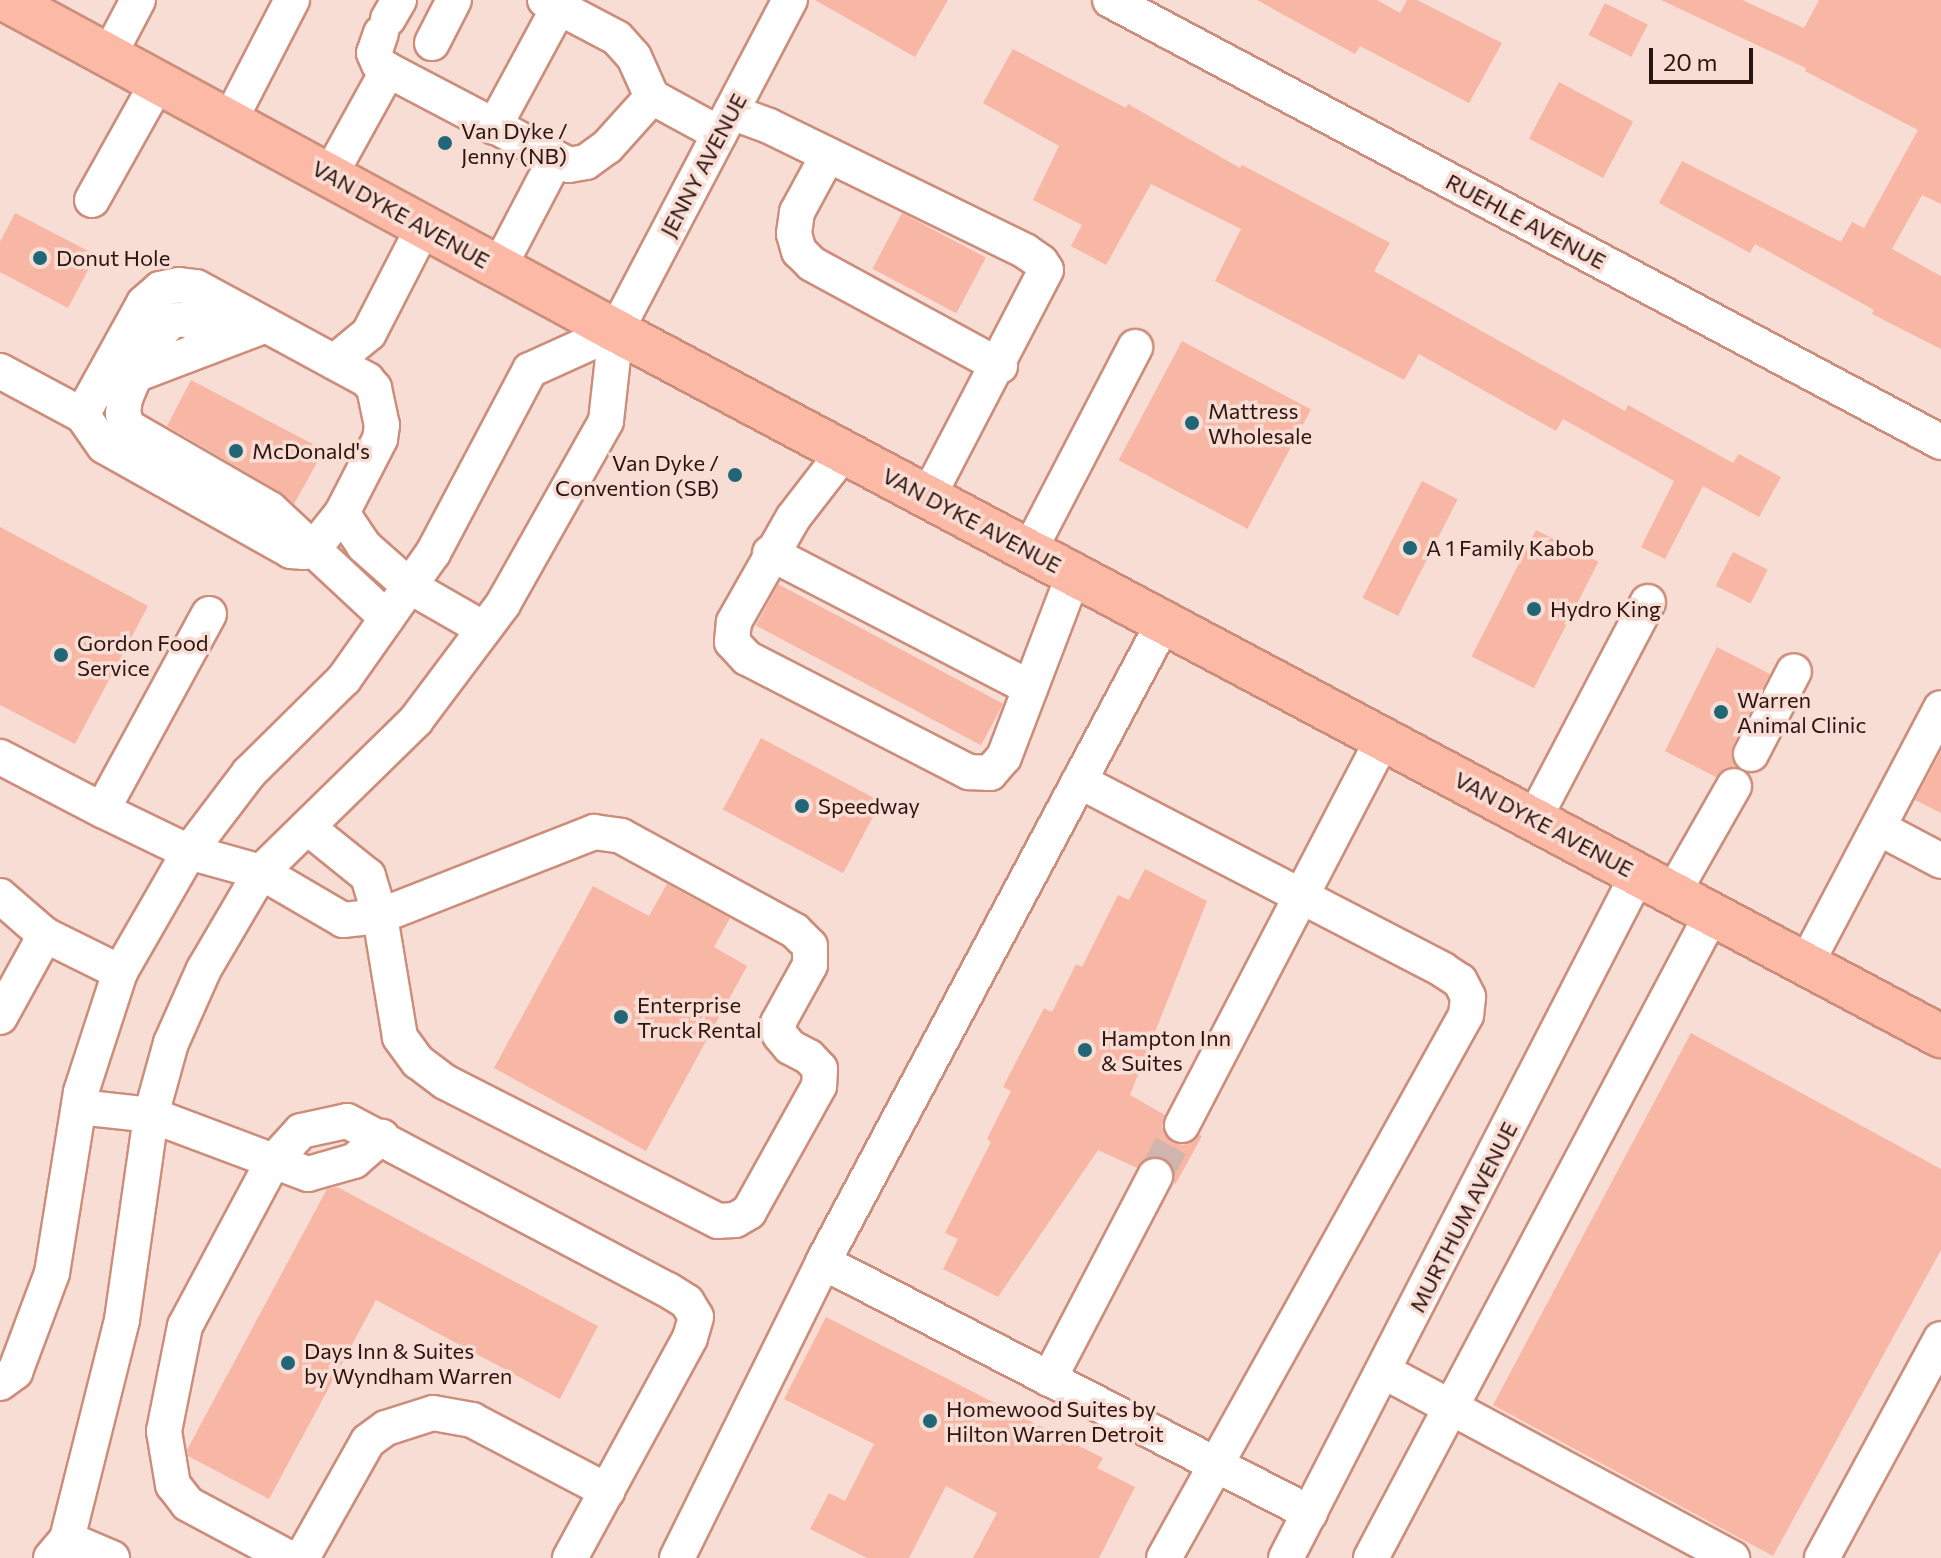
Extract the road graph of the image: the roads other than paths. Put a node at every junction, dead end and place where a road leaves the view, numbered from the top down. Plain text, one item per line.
1 (6, 0) edge
2 (138, 0) edge
3 (292, 0) edge
4 (454, 0) edge
5 (790, 0) edge
6 (1110, 0) edge
7 (552, 4) edge
8 (389, 17) edge
9 (109, 55) junction
10 (414, 63) junction
11 (158, 82) junction
12 (652, 97) junction
13 (230, 120) junction
14 (725, 123) junction
15 (494, 127) junction
16 (828, 155) junction
17 (555, 160) junction
18 (330, 175) junction
19 (92, 200) dead end
20 (424, 226) junction
21 (499, 267) junction
22 (266, 325) junction
23 (616, 331) junction
24 (1135, 347) dead end
25 (334, 362) junction
26 (1000, 366) junction
27 (0, 371) edge
28 (82, 415) junction
29 (1941, 442) edge
30 (844, 452) junction
31 (928, 497) junction
32 (342, 513) junction
33 (315, 547) junction
34 (1029, 551) junction
35 (770, 553) junction
36 (1074, 574) junction
37 (409, 586) junction
38 (1648, 602) dead end
39 (209, 614) dead end
40 (387, 618) junction
41 (1164, 622) junction
42 (484, 629) junction
43 (1794, 671) dead end
44 (1030, 688) junction
45 (1941, 708) edge
46 (1383, 739) junction
47 (1751, 754) dead end
48 (0, 757) edge
49 (1079, 781) junction
50 (1734, 786) dead end
51 (102, 810) junction
52 (1534, 819) junction
53 (307, 827) junction
54 (1879, 828) junction
55 (189, 852) junction
56 (1941, 861) edge
57 (261, 872) junction
58 (1656, 884) junction
59 (0, 896) edge
60 (1301, 897) junction
61 (1712, 914) junction
62 (380, 916) junction
63 (45, 935) junction
64 (1806, 964) junction
65 (120, 972) junction
66 (0, 1017) edge
67 (1941, 1036) edge
68 (79, 1107) junction
69 (151, 1115) junction
70 (1182, 1125) tunnel mouth
71 (272, 1163) junction
72 (1155, 1176) tunnel mouth
73 (823, 1262) junction
74 (1941, 1339) edge
75 (1385, 1372) junction
76 (1049, 1379) junction
77 (0, 1383) edge
78 (1452, 1408) junction
79 (1218, 1464) junction
80 (607, 1491) junction
81 (1310, 1513) junction
82 (59, 1548) edge
83 (1292, 1556) edge
84 (112, 1558) edge
85 (289, 1558) edge
86 (302, 1558) edge
87 (570, 1558) edge
88 (677, 1558) edge
89 (1164, 1558) edge
90 (1371, 1558) edge
91 (1732, 1558) edge
92 (1822, 1558) edge

1 - 9 main road, VAN DYKE AVENUE
2 - 9 street
3 - 13 street
4 - 10 street
5 - 14 street, JENNY AVENUE
6 - 29 street, RUEHLE AVENUE
7 - 12 street
7 - 15 street
8 - 10 street
9 - 11 main road, VAN DYKE AVENUE
10 - 15 street
10 - 18 street
11 - 13 main road, VAN DYKE AVENUE
11 - 19 street
12 - 14 street
12 - 17 street
13 - 18 main road, VAN DYKE AVENUE
14 - 16 street
14 - 23 street, JENNY AVENUE
15 - 17 street
16 - 26 street
16 - 26 street
17 - 21 street
18 - 20 main road, VAN DYKE AVENUE
20 - 21 main road, VAN DYKE AVENUE
20 - 25 street
21 - 23 main road, VAN DYKE AVENUE
22 - 25 street
22 - 28 street
22 - 33 street
23 - 30 main road, VAN DYKE AVENUE
23 - 37 street
23 - 42 street
24 - 34 street
25 - 32 street
26 - 31 street
27 - 28 street
28 - 33 street
30 - 31 main road, VAN DYKE AVENUE
30 - 35 street
31 - 34 main road, VAN DYKE AVENUE
32 - 33 street
32 - 37 street
33 - 40 street
34 - 36 main road, VAN DYKE AVENUE
35 - 44 street
35 - 44 street
36 - 41 main road, VAN DYKE AVENUE
36 - 44 street
37 - 40 street
37 - 42 street
38 - 52 street
39 - 51 street
40 - 55 street
41 - 46 main road, VAN DYKE AVENUE
41 - 49 street
42 - 53 street
43 - 47 street
45 - 54 street
46 - 52 main road, VAN DYKE AVENUE
46 - 60 street
48 - 51 street
49 - 60 street
49 - 73 street
50 - 58 street, MURTHUM AVENUE
51 - 55 street
52 - 58 main road, VAN DYKE AVENUE
53 - 57 street
53 - 62 street
54 - 56 street
54 - 64 street
55 - 57 street
55 - 65 street
57 - 62 street
57 - 69 street
58 - 61 main road, VAN DYKE AVENUE
58 - 75 street, MURTHUM AVENUE
59 - 63 street
60 - 70 street
60 - 79 street
61 - 64 main road, VAN DYKE AVENUE
61 - 78 street
62 - 62 street
63 - 65 street
63 - 66 street
64 - 67 main road, VAN DYKE AVENUE
65 - 68 street
68 - 69 street
68 - 77 street
69 - 71 street
69 - 82 street
71 - 80 street
71 - 85 street
72 - 76 street
73 - 76 street
73 - 88 street
74 - 92 street
75 - 78 street
75 - 81 street, MURTHUM AVENUE
76 - 79 street
78 - 90 street
78 - 91 street
79 - 81 street
79 - 89 street
80 - 86 street
80 - 87 street
81 - 83 street, MURTHUM AVENUE
82 - 84 street

